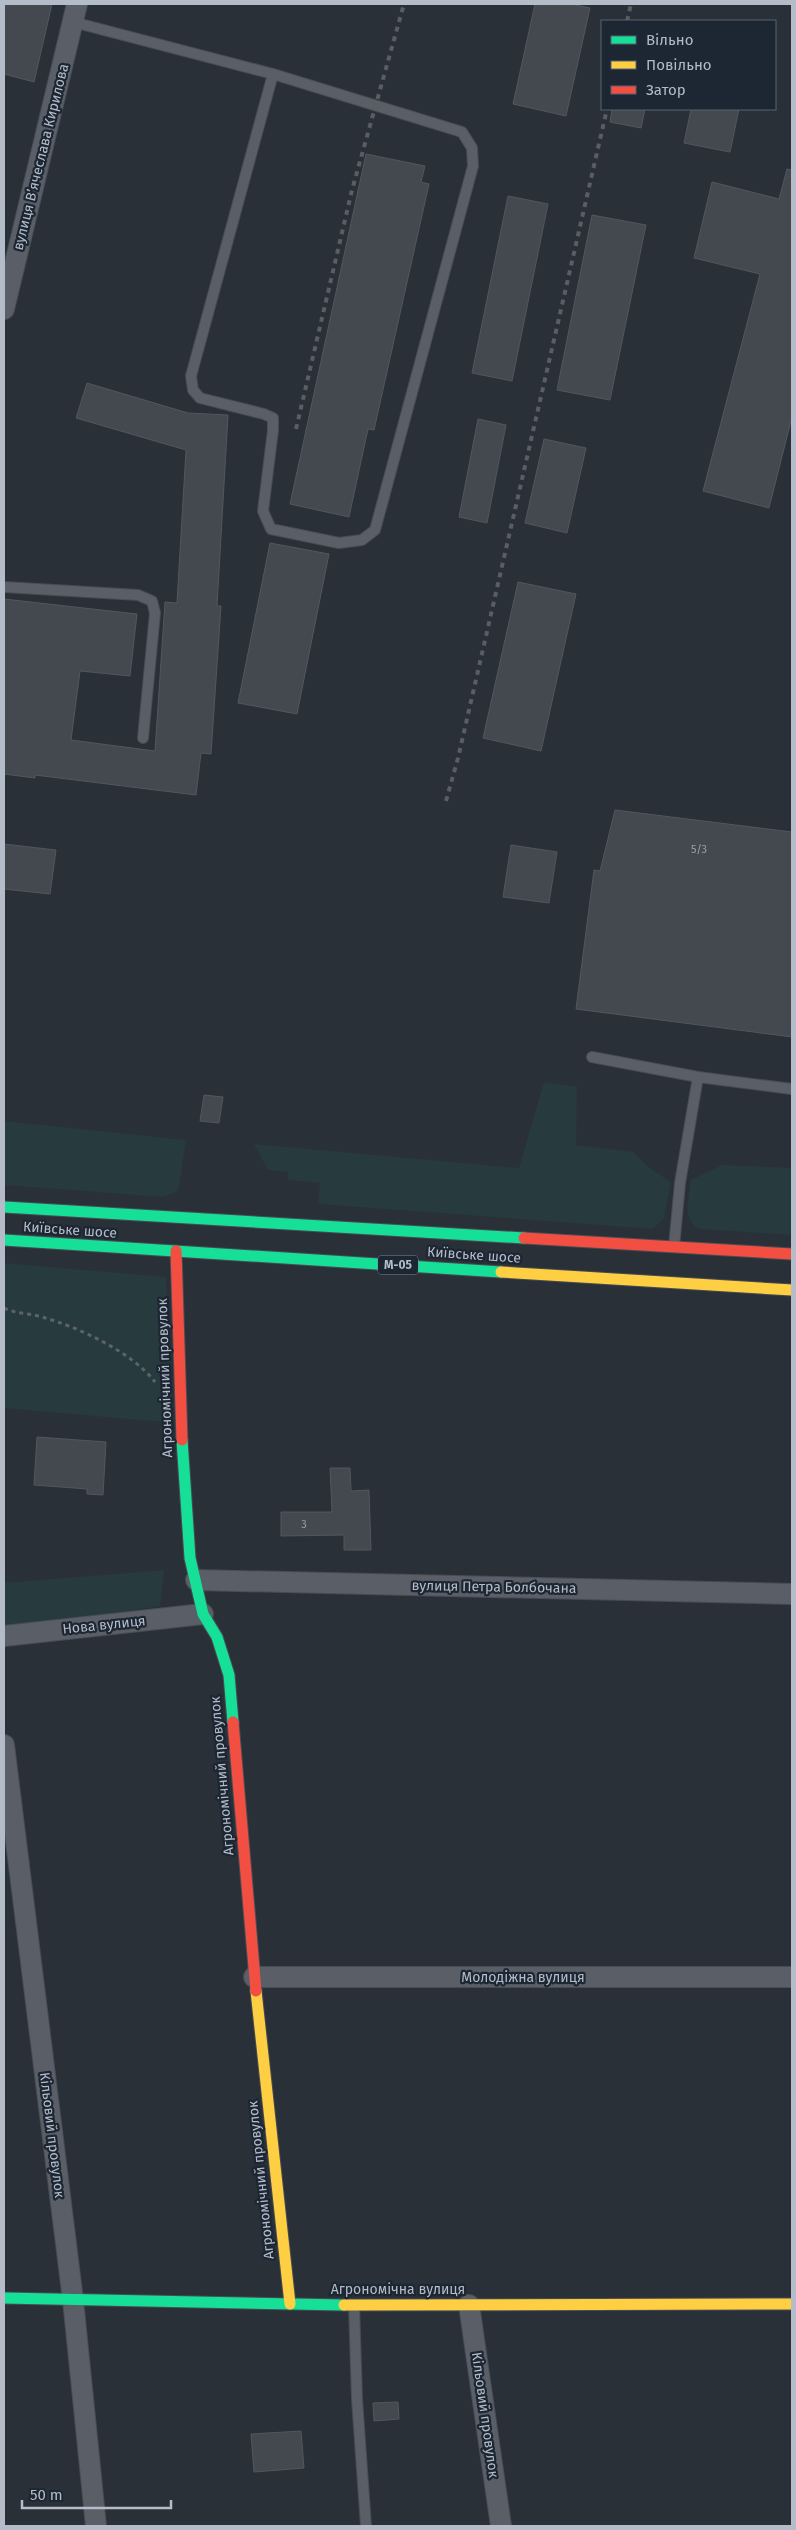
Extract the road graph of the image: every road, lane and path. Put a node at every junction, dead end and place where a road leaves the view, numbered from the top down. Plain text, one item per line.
1 (75, 13) edge
2 (273, 74) junction
3 (4, 309) edge
4 (4, 588) edge
5 (143, 738) dead end
6 (592, 1057) dead end
7 (698, 1077) junction
8 (792, 1089) edge
9 (4, 1208) edge
10 (4, 1240) edge
11 (674, 1247) junction
12 (176, 1251) junction
13 (792, 1254) edge
14 (792, 1290) edge
15 (4, 1308) edge
16 (157, 1385) dead end
17 (196, 1580) junction
18 (792, 1594) edge
19 (203, 1614) junction
20 (4, 1636) edge
21 (4, 1745) edge
22 (254, 1977) junction
23 (792, 1977) edge
24 (4, 2298) edge
25 (73, 2300) junction
26 (290, 2304) junction
27 (792, 2304) edge
28 (354, 2305) junction
29 (469, 2305) junction
30 (96, 2526) edge
31 (366, 2526) edge
32 (501, 2526) edge

1 - 2 lane
1 - 3 street, вулиця Вʼячеслава Кирилова
2 - 2 lane
4 - 5 lane
6 - 7 lane
7 - 8 lane
7 - 11 lane
9 - 11 street
10 - 12 street, Київське шосе / М-05
11 - 13 street
12 - 14 street, Київське шосе / М-05
12 - 17 street, Агрономічний провулок
15 - 16 path
17 - 18 street, вулиця Петра Болбочана
17 - 19 street, Агрономічний провулок
19 - 20 street, Нова вулиця
19 - 22 street, Агрономічний провулок
21 - 25 street, Кільовий провулок
22 - 23 street, Молодіжна вулиця
22 - 26 street, Агрономічний провулок
24 - 25 street, Агрономічна вулиця
25 - 26 street, Агрономічна вулиця
25 - 30 street, Кільовий провулок
26 - 28 street, Агрономічна вулиця
27 - 29 street, Агрономічна вулиця
28 - 29 street, Агрономічна вулиця
28 - 31 lane
29 - 32 street, Кільовий провулок

